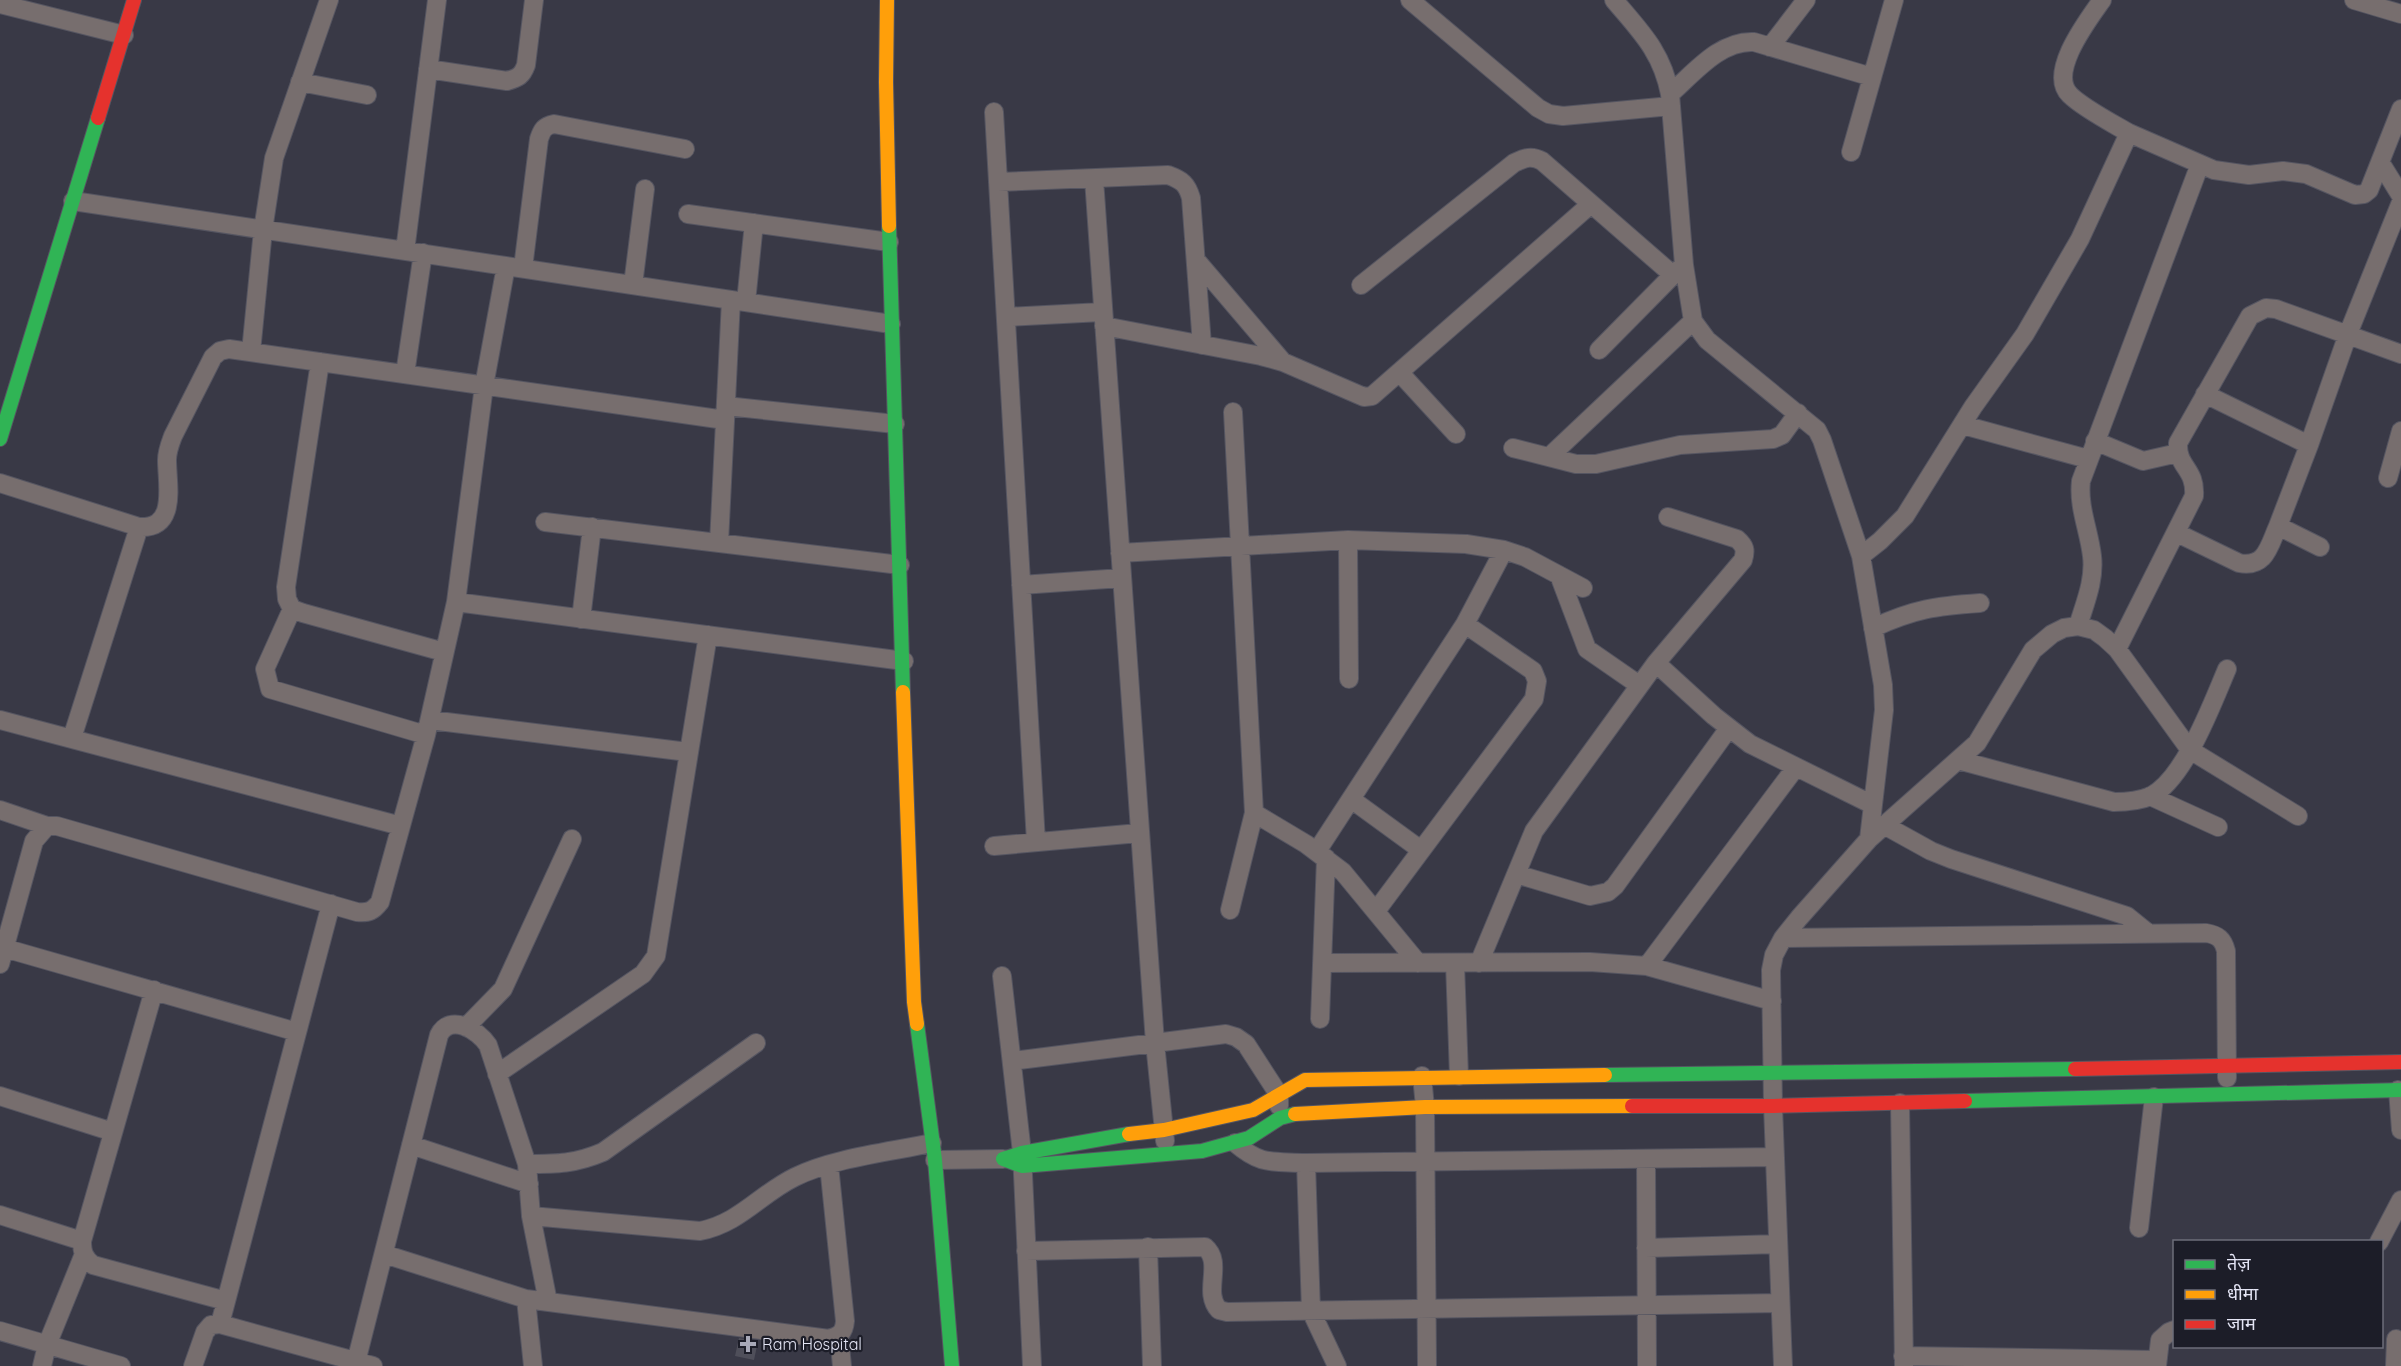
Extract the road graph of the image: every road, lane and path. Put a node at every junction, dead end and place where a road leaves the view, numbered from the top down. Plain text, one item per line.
1 (134, 0) edge
2 (329, 0) edge
3 (437, 0) edge
4 (534, 0) edge
5 (887, 0) edge
6 (1410, 0) edge
7 (1614, 0) edge
8 (1806, 0) edge
9 (1894, 0) edge
10 (2102, 0) edge
11 (2354, 0) edge
12 (0, 4) edge
13 (2401, 14) edge
14 (124, 35) junction
15 (1770, 46) junction
16 (428, 69) junction
17 (1872, 77) junction
18 (300, 82) junction
19 (367, 95) dead end
20 (1671, 100) junction
21 (2401, 109) edge
22 (994, 112) dead end
23 (2129, 134) junction
24 (685, 149) dead end
25 (1851, 152) dead end
26 (2380, 162) junction
27 (2200, 164) junction
28 (1094, 178) junction
29 (998, 183) junction
30 (645, 189) dead end
31 (2401, 196) edge
32 (73, 201) junction
33 (2401, 202) edge
34 (1591, 204) junction
35 (688, 214) dead end
36 (754, 223) junction
37 (263, 230) junction
38 (889, 242) junction
39 (414, 252) junction
40 (1196, 260) junction
41 (514, 267) junction
42 (1678, 270) junction
43 (633, 285) junction
44 (1361, 285) dead end
45 (739, 301) junction
46 (1006, 317) junction
47 (1103, 319) junction
48 (1693, 321) junction
49 (891, 324) junction
50 (2348, 334) junction
51 (1202, 345) junction
52 (1599, 350) dead end
53 (251, 352) junction
54 (2401, 354) edge
55 (320, 362) junction
56 (1283, 362) junction
57 (1400, 373) junction
58 (405, 374) junction
59 (484, 386) junction
60 (2205, 394) junction
61 (1233, 412) dead end
62 (726, 413) junction
63 (1798, 413) junction
64 (895, 424) junction
65 (1963, 424) junction
66 (2401, 430) edge
67 (1456, 434) dead end
68 (0, 439) edge
69 (2095, 441) junction
70 (2309, 445) junction
71 (1513, 448) dead end
72 (2178, 453) junction
73 (1549, 457) junction
74 (2088, 459) junction
75 (2388, 478) dead end
76 (0, 483) edge
77 (1668, 517) dead end
78 (545, 522) dead end
79 (2278, 526) junction
80 (139, 527) junction
81 (592, 527) junction
82 (2177, 533) junction
83 (1348, 540) junction
84 (719, 543) junction
85 (1240, 546) junction
86 (2320, 547) dead end
87 (1504, 550) junction
88 (1120, 553) junction
89 (1861, 556) junction
90 (900, 565) junction
91 (1559, 575) junction
92 (1122, 578) junction
93 (1021, 585) junction
94 (1583, 588) dead end
95 (456, 602) junction
96 (1980, 603) dead end
97 (292, 609) junction
98 (581, 619) junction
99 (1465, 624) junction
100 (2078, 626) junction
101 (1873, 628) junction
102 (708, 635) junction
103 (2117, 649) junction
104 (444, 652) junction
105 (904, 661) junction
106 (1656, 663) junction
107 (2228, 669) dead end
108 (1349, 679) dead end
109 (1639, 685) junction
110 (0, 720) edge
111 (428, 728) junction
112 (1729, 728) junction
113 (72, 738) junction
114 (2190, 750) junction
115 (688, 752) junction
116 (1958, 760) junction
117 (1796, 766) junction
118 (2150, 796) junction
119 (1351, 799) junction
120 (1873, 804) junction
121 (0, 810) edge
122 (1254, 813) junction
123 (2298, 816) dead end
124 (1884, 825) junction
125 (47, 826) junction
126 (401, 826) junction
127 (2218, 827) dead end
128 (1139, 833) junction
129 (572, 838) dead end
130 (1869, 839) junction
131 (1036, 842) junction
132 (994, 846) dead end
133 (1421, 850) junction
134 (1321, 854) junction
135 (1516, 874) junction
136 (331, 904) junction
137 (1230, 910) dead end
138 (1376, 911) junction
139 (2148, 933) junction
140 (1782, 938) junction
141 (2, 956) edge
142 (1322, 963) junction
143 (1418, 963) junction
144 (1455, 963) junction
145 (1479, 963) junction
146 (1647, 966) junction
147 (1002, 976) dead end
148 (154, 990) junction
149 (1772, 1001) junction
150 (1320, 1019) dead end
151 (466, 1027) junction
152 (297, 1032) junction
153 (756, 1042) dead end
154 (1155, 1043) junction
155 (1012, 1061) junction
156 (2401, 1062) edge
157 (2227, 1067) junction
158 (2132, 1068) junction
159 (2042, 1069) junction
160 (1868, 1070) junction
161 (1773, 1071) junction
162 (498, 1074) junction
163 (1422, 1076) junction
164 (1459, 1076) junction
165 (2399, 1090) edge
166 (1279, 1095) junction
167 (2227, 1095) junction
168 (0, 1096) edge
169 (2154, 1096) junction
170 (2132, 1097) junction
171 (2043, 1100) junction
172 (1900, 1103) junction
173 (1868, 1104) junction
174 (1773, 1106) junction
175 (1425, 1107) junction
176 (1280, 1118) junction
177 (2401, 1130) edge
178 (1164, 1131) junction
179 (113, 1132) junction
180 (1235, 1143) junction
181 (411, 1145) junction
182 (934, 1151) junction
183 (1166, 1155) junction
184 (1775, 1156) junction
185 (1003, 1159) joint
186 (1022, 1159) junction
187 (1646, 1159) junction
188 (1425, 1162) junction
189 (1306, 1163) junction
190 (527, 1164) junction
191 (829, 1165) junction
192 (529, 1184) junction
193 (2401, 1200) edge
194 (0, 1215) edge
195 (531, 1216) junction
196 (2139, 1228) dead end
197 (2380, 1240) edge
198 (1778, 1244) junction
199 (1148, 1247) junction
200 (83, 1248) junction
201 (1646, 1248) junction
202 (1026, 1251) junction
203 (384, 1254) junction
204 (526, 1299) junction
205 (226, 1300) junction
206 (548, 1302) junction
207 (1780, 1303) junction
208 (1646, 1305) junction
209 (1427, 1309) junction
210 (1311, 1311) junction
211 (220, 1324) junction
212 (0, 1331) edge
213 (2173, 1331) edge
214 (839, 1336) junction
215 (2393, 1338) edge
216 (47, 1345) junction
217 (309, 1358) edge
218 (1904, 1361) edge
219 (2157, 1363) edge
220 (364, 1364) edge
221 (112, 1365) edge
222 (42, 1366) edge
223 (193, 1366) edge
224 (533, 1366) edge
225 (842, 1366) edge
226 (951, 1366) edge
227 (1032, 1366) edge
228 (1152, 1366) edge
229 (1337, 1366) edge
230 (1427, 1366) edge
231 (1647, 1366) edge
232 (1783, 1366) edge
233 (2395, 1366) edge

1 - 14 street
2 - 18 street
3 - 16 street
4 - 16 street
5 - 38 street
6 - 20 street
7 - 20 street
8 - 15 street
9 - 17 street
10 - 23 street
11 - 13 street
12 - 14 street
14 - 32 street
15 - 17 street
15 - 20 street
16 - 39 street
17 - 25 street
18 - 19 street
18 - 37 street
20 - 42 street
21 - 26 street
22 - 29 street
23 - 27 street
23 - 65 street
24 - 41 street
26 - 27 street
26 - 31 street
27 - 69 street
28 - 29 street
28 - 40 street
28 - 47 street
29 - 46 street
30 - 43 street
32 - 37 street
32 - 68 street
33 - 50 street
34 - 42 street
34 - 44 street
34 - 57 street
35 - 36 street
36 - 38 street
36 - 45 street
37 - 39 street
37 - 53 street
38 - 49 street
39 - 41 street
39 - 58 street
40 - 51 street
40 - 56 street
41 - 43 street
41 - 59 street
42 - 48 street
42 - 52 street
43 - 45 street
45 - 49 street
45 - 62 street
46 - 47 street
46 - 93 street
47 - 51 street
47 - 88 street
48 - 63 street
48 - 73 street
49 - 64 street
50 - 54 street
50 - 60 street
50 - 70 street
51 - 56 street
53 - 55 street
53 - 80 street
55 - 58 street
55 - 97 street
56 - 57 street
57 - 67 street
58 - 59 street
59 - 62 street
59 - 95 street
60 - 70 street
60 - 72 street
61 - 85 street
62 - 64 street
62 - 84 street
63 - 73 street
63 - 89 street
64 - 90 street
65 - 74 street
65 - 89 street
66 - 75 street
69 - 72 street
69 - 74 street
70 - 79 street
71 - 73 street
72 - 82 street
74 - 100 street
76 - 80 street
77 - 106 street
78 - 81 street
79 - 82 street
79 - 86 street
80 - 113 street
81 - 84 street
81 - 98 street
82 - 103 street
83 - 85 street
83 - 87 street
83 - 108 street
84 - 90 street
85 - 88 street
85 - 122 street
87 - 91 street
87 - 99 street
88 - 92 street
89 - 101 street
90 - 105 street
91 - 94 street
91 - 109 street
92 - 93 street
92 - 128 street
93 - 131 street
95 - 98 street
95 - 104 street
96 - 101 street
97 - 104 street
97 - 111 street
98 - 102 street
99 - 119 street
99 - 133 street
100 - 103 street
100 - 116 street
101 - 120 street
102 - 105 street
102 - 115 street
103 - 114 street
104 - 111 street
105 - 182 street
106 - 109 street
106 - 112 street
107 - 114 street
109 - 135 street
110 - 113 street
111 - 115 street
111 - 126 street
112 - 117 street
112 - 135 street
113 - 126 street
114 - 118 street
114 - 123 street
115 - 162 street
116 - 118 street
116 - 124 street
117 - 120 street
117 - 146 street
118 - 127 street
119 - 133 street
119 - 134 street
120 - 130 street
121 - 125 street
122 - 134 street
122 - 137 street
124 - 130 street
124 - 139 street
125 - 136 street
125 - 141 street
126 - 136 street
128 - 131 street
128 - 154 street
129 - 151 street
130 - 140 street
131 - 132 street
133 - 138 street
134 - 138 street
134 - 142 street
135 - 145 street
136 - 152 street
138 - 143 street
139 - 140 street
139 - 157 street
140 - 149 street
141 - 148 street
142 - 143 street
142 - 150 street
143 - 144 street
144 - 145 street
144 - 164 street
145 - 146 street
146 - 149 street
147 - 155 street
148 - 152 street
148 - 179 street
149 - 161 street
151 - 162 street
151 - 181 street
152 - 205 street
153 - 190 street
154 - 155 street
154 - 166 street
154 - 178 street
155 - 186 street
156 - 157 street
157 - 158 street
157 - 167 street
158 - 159 street
158 - 170 street
159 - 160 street
159 - 171 street
160 - 161 street
160 - 173 street
161 - 164 street
161 - 174 street
162 - 190 street
163 - 164 street
163 - 166 street
163 - 175 street
165 - 167 street
165 - 177 street
166 - 176 street
166 - 178 street
167 - 169 street
168 - 179 street
169 - 170 street
169 - 196 street
170 - 171 street
171 - 172 street
172 - 173 street
172 - 218 street
173 - 174 street
174 - 175 street
174 - 184 street
175 - 176 street
175 - 188 street
176 - 180 street
178 - 183 street
178 - 186 street
179 - 200 street
180 - 183 street
180 - 189 street
181 - 192 street
181 - 203 street
182 - 185 street
182 - 191 street
182 - 226 street
183 - 186 street
184 - 187 street
184 - 198 street
185 - 186 street
186 - 202 street
187 - 188 street
187 - 201 street
188 - 189 street
188 - 209 street
189 - 210 street
190 - 192 street
191 - 195 street
191 - 214 street
192 - 195 street
193 - 197 street
194 - 200 street
195 - 206 street
198 - 201 street
198 - 207 street
199 - 202 street
199 - 210 street
199 - 228 street
200 - 205 street
200 - 216 street
201 - 208 street
202 - 227 street
203 - 204 street
203 - 220 street
204 - 206 street
204 - 224 street
205 - 211 street
206 - 214 street
207 - 208 street
207 - 232 street
208 - 209 street
208 - 231 street
209 - 210 street
209 - 230 street
210 - 229 street
211 - 217 street
211 - 223 street
212 - 216 street
213 - 219 street
214 - 225 street
215 - 233 street
216 - 221 street
216 - 222 street
217 - 220 street
218 - 219 street

